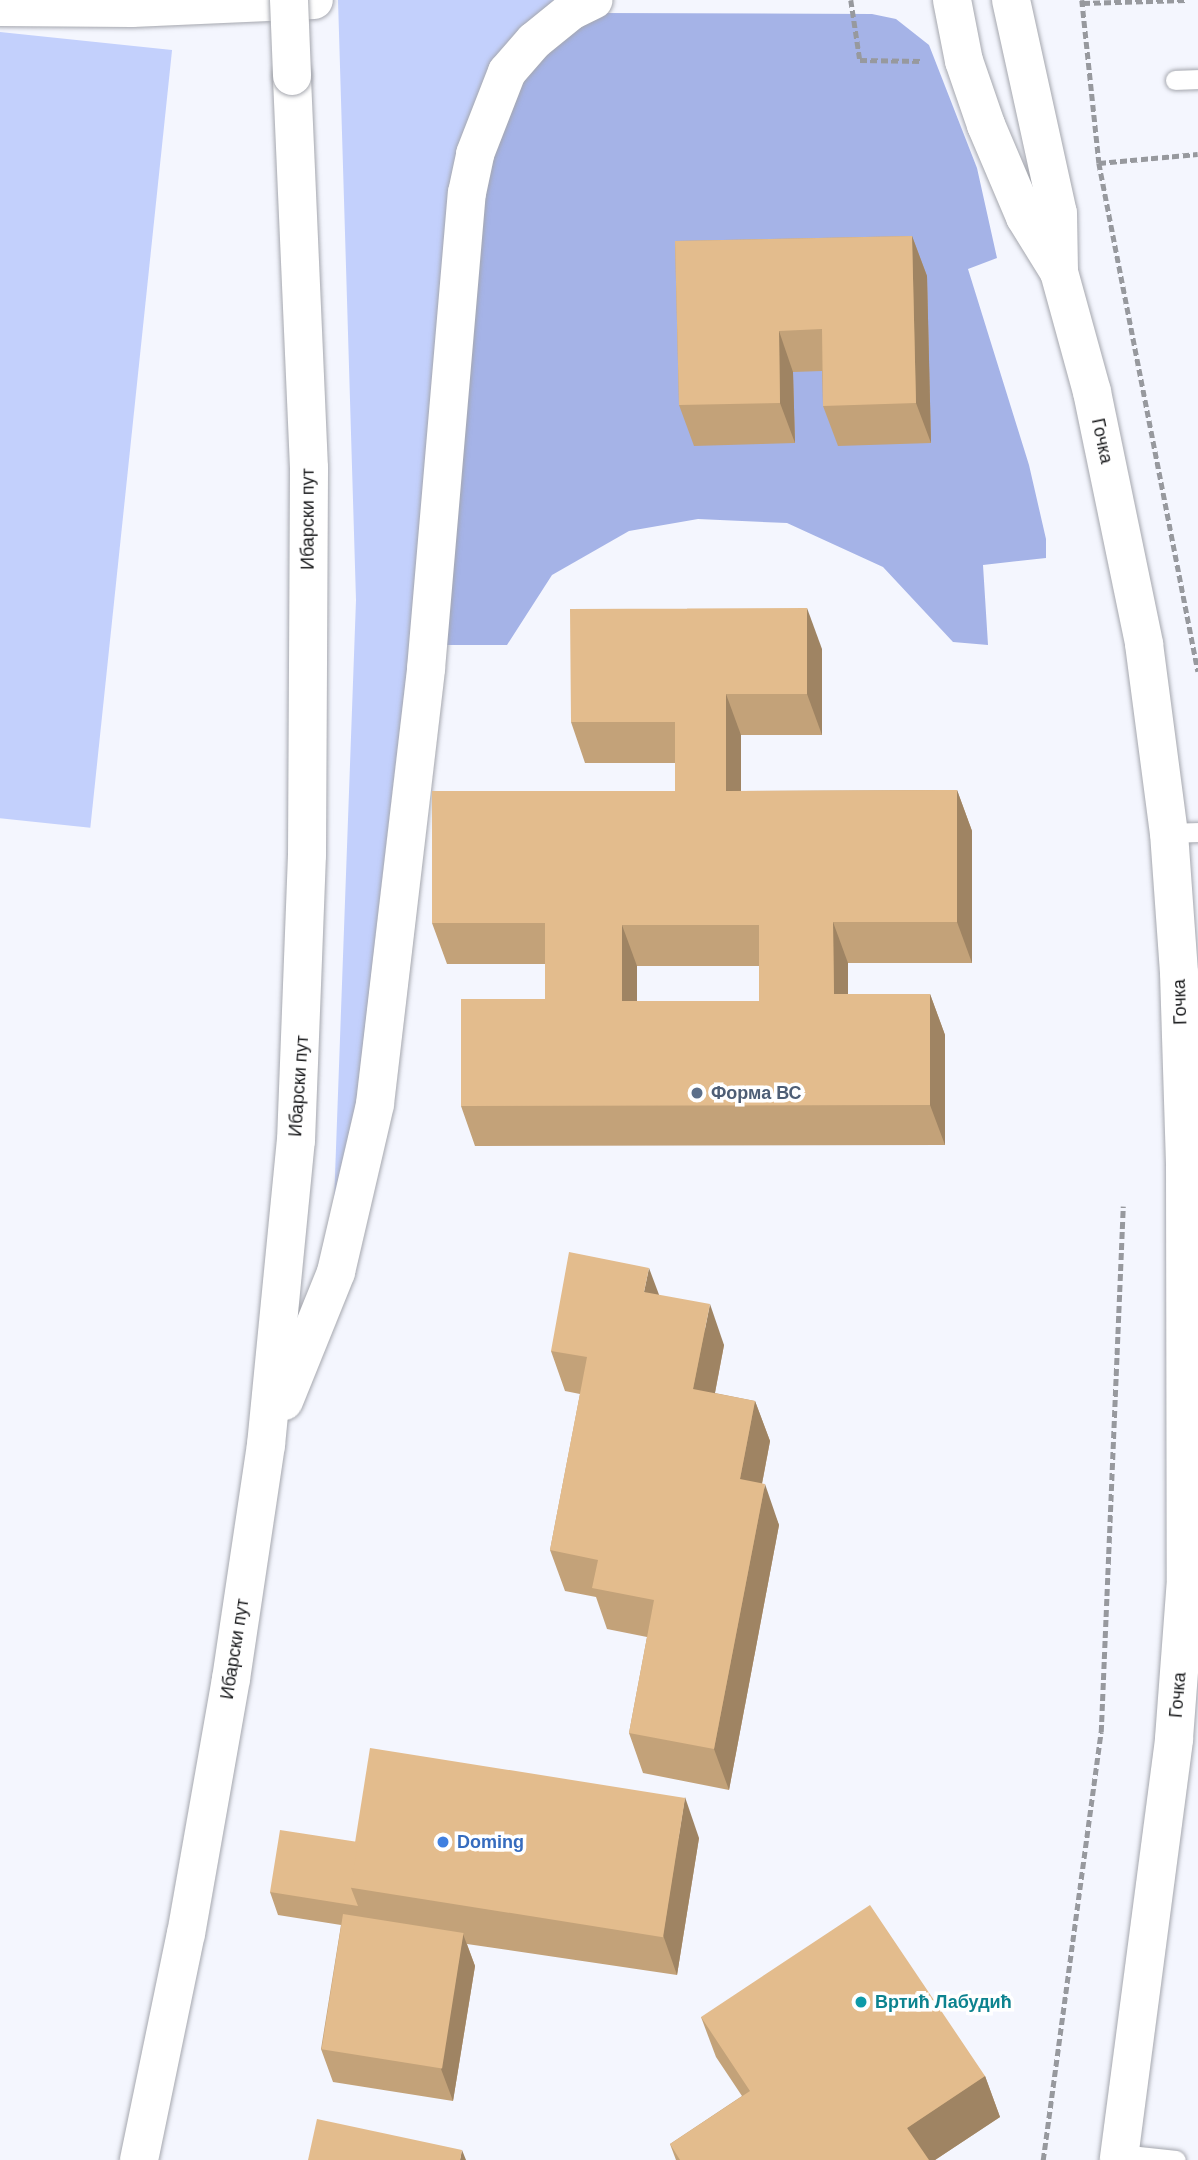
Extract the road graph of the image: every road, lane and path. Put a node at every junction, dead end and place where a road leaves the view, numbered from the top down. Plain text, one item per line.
1 (289, 0) edge
2 (314, 0) edge
3 (594, 0) edge
4 (851, 0) edge
5 (952, 0) edge
6 (1011, 0) edge
7 (1186, 0) edge
8 (1083, 1) edge
9 (0, 7) edge
10 (964, 61) junction
11 (1175, 79) dead end
12 (1198, 79) edge
13 (1198, 154) edge
14 (1099, 163) junction
15 (1059, 272) junction
16 (1198, 671) edge
17 (1184, 832) edge
18 (1123, 1206) dead end
19 (266, 1445) junction
20 (1119, 2157) edge
21 (139, 2160) edge
22 (1043, 2160) edge
23 (1176, 2160) edge

1 - 19 main road, Ибарски пут, bridge
2 - 9 main road
3 - 19 main road
4 - 10 path
5 - 10 main road, Гочка
6 - 15 main road, Гочка
7 - 8 path
8 - 14 path
10 - 15 main road, Гочка
11 - 12 lane
13 - 14 path
14 - 16 path
15 - 17 main road, Гочка
17 - 20 main road, Гочка
18 - 22 path
19 - 21 main road, Ибарски пут
20 - 23 lane

